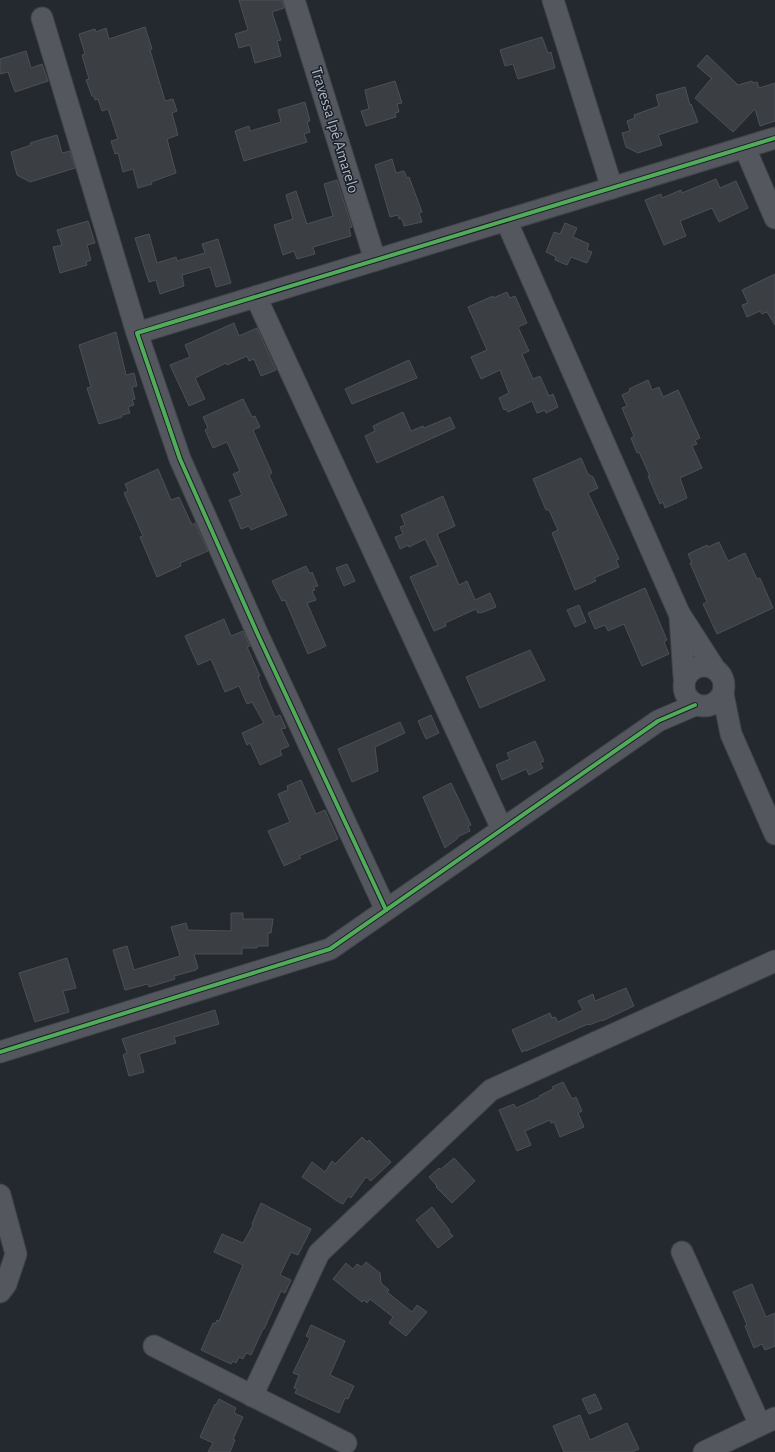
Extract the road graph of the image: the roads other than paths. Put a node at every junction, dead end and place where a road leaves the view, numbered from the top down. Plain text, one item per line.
1 (294, 0) edge
2 (553, 0) edge
3 (42, 18) dead end
4 (775, 138) edge
5 (745, 148) junction
6 (612, 188) junction
7 (775, 218) edge
8 (506, 220) junction
9 (375, 260) junction
10 (256, 297) junction
11 (137, 333) junction
12 (679, 613) junction
13 (712, 666) junction
14 (693, 694) junction
15 (723, 694) junction
16 (731, 734) junction
17 (502, 829) junction
18 (775, 834) edge
19 (386, 910) junction
20 (775, 961) edge
21 (0, 1052) edge
22 (0, 1196) edge
23 (682, 1252) dead end
24 (0, 1292) edge
25 (154, 1346) dead end
26 (252, 1396) junction
27 (768, 1422) edge
28 (346, 1443) dead end
29 (704, 1452) edge

1 - 9 street, Travessa Ipê Amarelo
2 - 6 street
3 - 11 street
4 - 5 street
5 - 6 street
5 - 7 street
6 - 8 street
8 - 9 street
8 - 12 street
9 - 10 street
10 - 11 street
10 - 17 street
11 - 19 street
12 - 13 street
12 - 14 street
13 - 14 street
13 - 15 street
14 - 15 street
14 - 16 street
14 - 17 street
15 - 16 street
16 - 18 street
17 - 19 street
19 - 21 street
20 - 26 street
22 - 24 street
23 - 27 street
25 - 26 street
26 - 28 street
27 - 29 street

